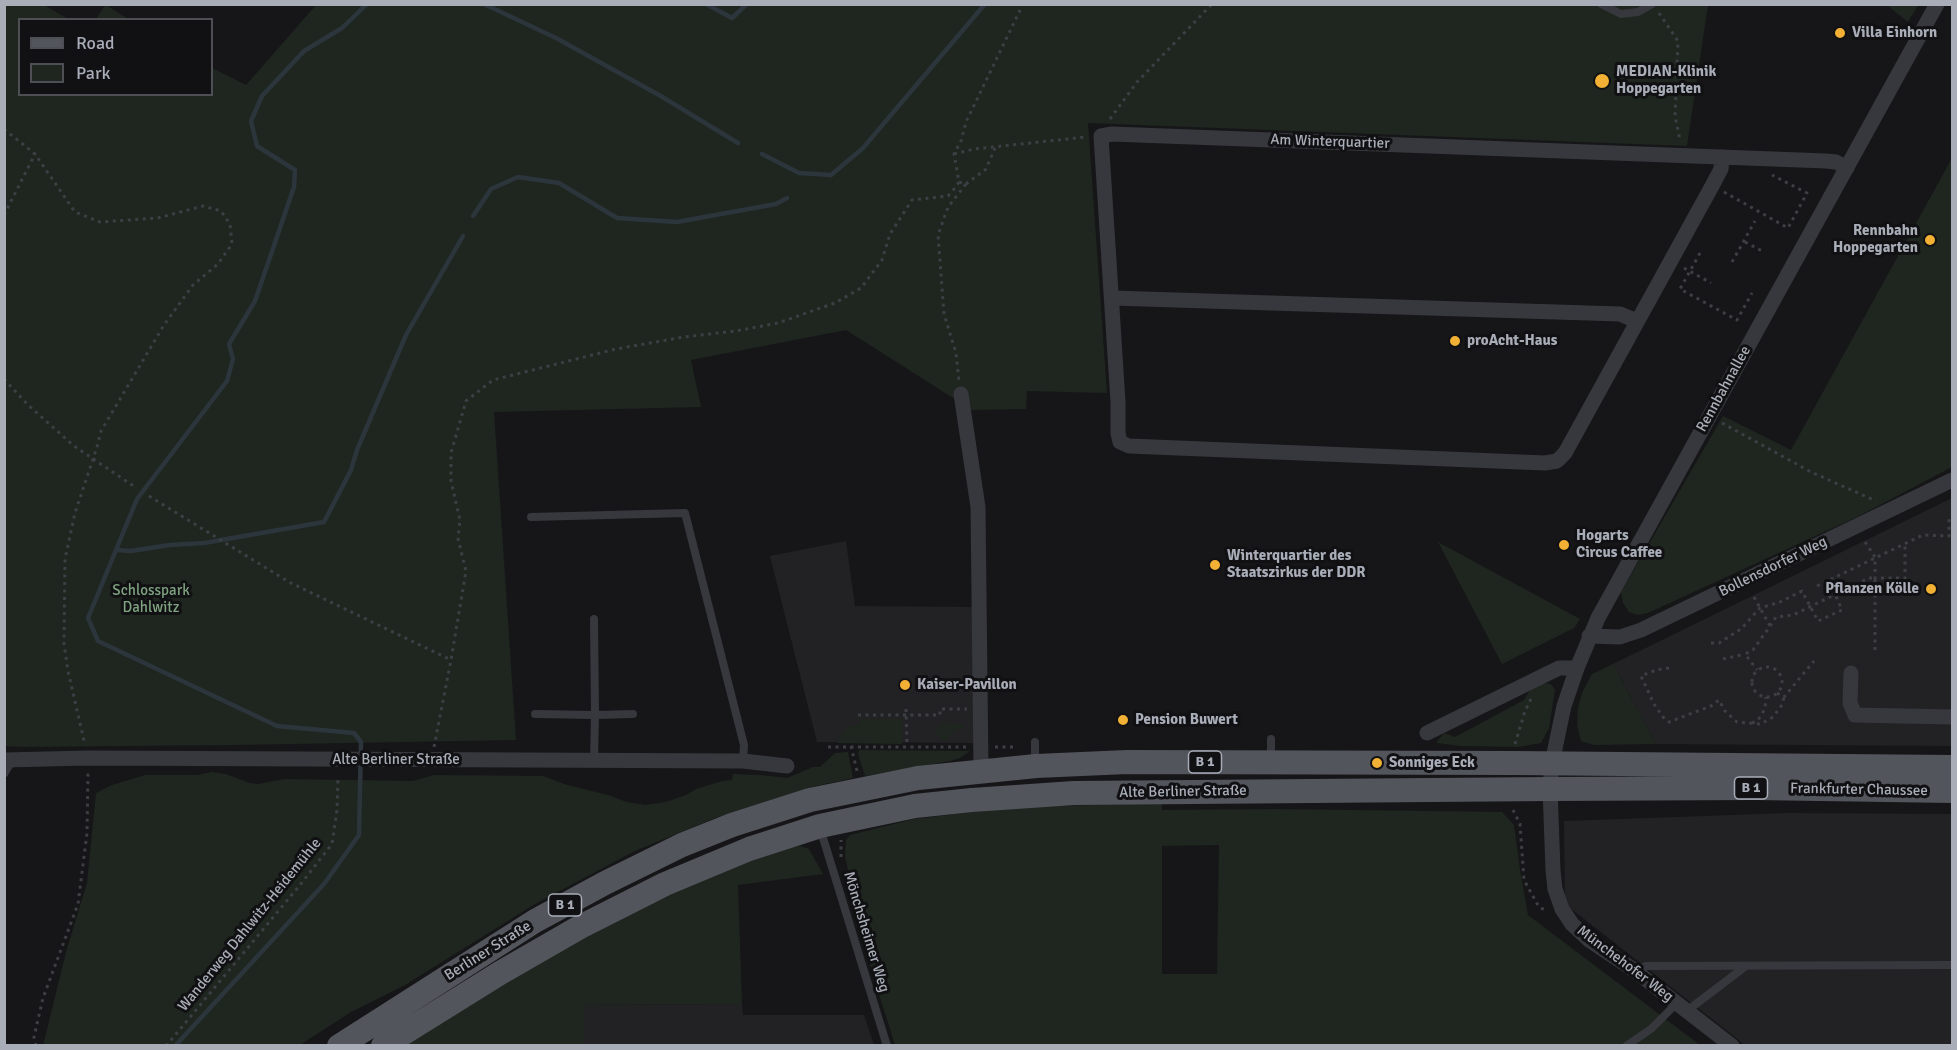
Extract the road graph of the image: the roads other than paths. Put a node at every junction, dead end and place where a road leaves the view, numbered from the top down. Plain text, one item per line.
1 (1601, 4) edge
2 (1652, 4) edge
3 (1937, 4) edge
4 (1722, 158) junction
5 (1847, 168) junction
6 (1112, 298) junction
7 (1637, 321) junction
8 (961, 394) road end
9 (1953, 480) edge
10 (531, 517) dead end
11 (594, 619) dead end
12 (1589, 636) junction
13 (1577, 668) junction
14 (1851, 673) dead end
15 (535, 714) dead end
16 (633, 714) dead end
17 (595, 715) junction
18 (1953, 717) edge
19 (1427, 734) dead end
20 (1035, 742) dead end
21 (594, 761) junction
22 (743, 761) junction
23 (1552, 763) junction
24 (7, 765) edge
25 (788, 766) dead end
26 (1036, 766) junction
27 (1953, 767) edge
28 (981, 770) junction
29 (1550, 789) junction
30 (1953, 791) edge
31 (810, 800) joint
32 (820, 826) junction
33 (1953, 965) edge
34 (1746, 966) junction
35 (1634, 970) junction
36 (1682, 1006) junction
37 (339, 1046) edge
38 (383, 1046) edge
39 (887, 1046) edge
40 (1626, 1046) edge
41 (1732, 1046) edge

1 - 2 lane
3 - 5 street, Rennbahnallee
4 - 5 street, Am Winterquartier
4 - 6 street, Am Winterquartier
4 - 7 street
5 - 12 street, Rennbahnallee
6 - 7 street
6 - 7 street
8 - 28 street
9 - 12 street, Bollensdorfer Weg
10 - 22 lane
11 - 17 lane
12 - 13 street, Rennbahnallee
13 - 19 street
13 - 23 street, Rennbahnallee
14 - 18 street
15 - 17 lane
16 - 17 lane
17 - 21 lane
20 - 26 lane
21 - 22 street, Alte Berliner Straße
21 - 24 street, Alte Berliner Straße
22 - 25 street, Alte Berliner Straße
23 - 26 main road, Alte Berliner Straße / B 1
23 - 27 main road, Frankfurter Chaussee / B 1
23 - 29 street, Rennbahnallee
26 - 28 main road, Alte Berliner Straße / B 1
28 - 31 main road, Alte Berliner Straße / B 1
29 - 30 main road, Frankfurter Chaussee / B 1
29 - 32 main road, Alte Berliner Straße / B 1
29 - 35 street, Münchehofer Weg
31 - 37 main road, Berliner Straße / B 1
32 - 38 main road, Berliner Straße / B 1
32 - 39 lane, Mönchsheimer Weg
33 - 34 lane
34 - 35 lane
34 - 36 lane
35 - 36 street, Münchehofer Weg
36 - 40 lane
36 - 41 street, Münchehofer Weg

